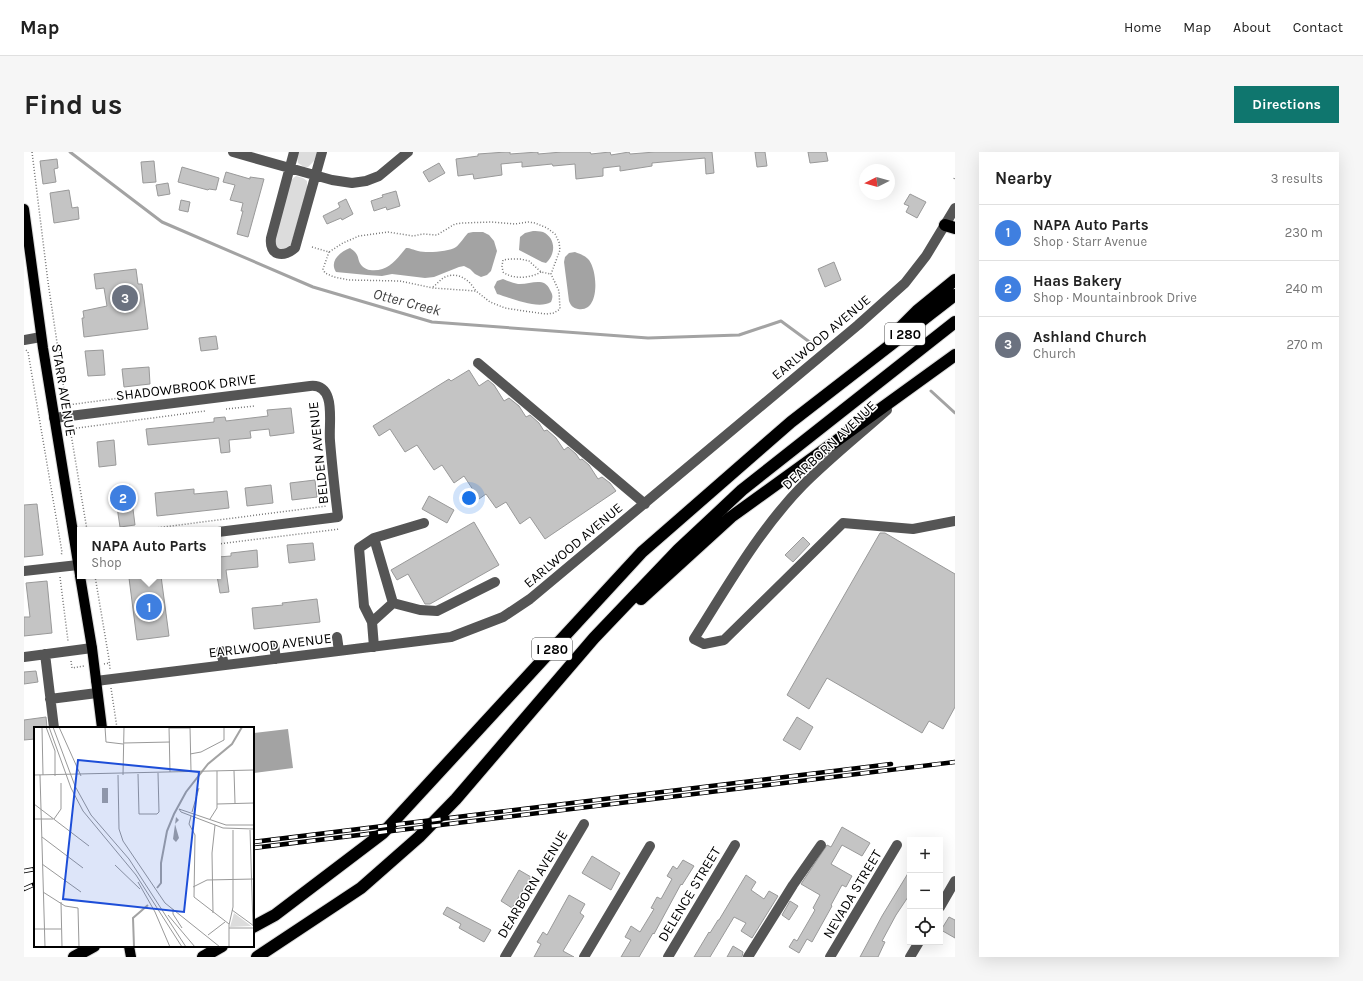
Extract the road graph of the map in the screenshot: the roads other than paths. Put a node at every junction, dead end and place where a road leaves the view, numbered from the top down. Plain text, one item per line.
1 (233, 152) edge
2 (294, 152) edge
3 (322, 152) edge
4 (408, 152) edge
5 (290, 168) junction
6 (315, 175) junction
7 (955, 208) edge
8 (24, 209) edge
9 (950, 226) edge
10 (955, 280) edge
11 (955, 295) edge
12 (955, 322) edge
13 (41, 337) junction
14 (24, 340) edge
15 (955, 356) edge
16 (478, 363) dead end
17 (856, 373) junction
18 (924, 377) junction
19 (321, 387) joint
20 (54, 418) junction
21 (645, 504) junction
22 (955, 521) edge
23 (424, 523) dead end
24 (221, 532) edge
25 (374, 538) junction
26 (77, 544) edge
27 (24, 571) edge
28 (77, 572) edge
29 (80, 579) edge
30 (495, 582) dead end
31 (393, 603) junction
32 (372, 622) junction
33 (337, 637) dead end
34 (594, 638) junction
35 (274, 645) dead end
36 (374, 647) junction
37 (92, 648) junction
38 (222, 651) dead end
39 (339, 651) junction
40 (45, 654) junction
41 (24, 657) edge
42 (276, 659) junction
43 (224, 665) junction
44 (96, 681) junction
45 (97, 693) junction
46 (50, 699) junction
47 (54, 727) edge
48 (102, 727) edge
49 (584, 824) dead end
50 (735, 845) dead end
51 (821, 845) dead end
52 (897, 845) dead end
53 (650, 846) dead end
54 (955, 881) edge
55 (943, 901) edge
56 (254, 926) edge
57 (917, 945) edge
58 (92, 947) edge
59 (129, 947) edge
60 (220, 947) edge
61 (74, 957) edge
62 (131, 957) edge
63 (203, 957) edge
64 (257, 957) edge
65 (505, 957) edge
66 (584, 957) edge
67 (668, 957) edge
68 (748, 957) edge
69 (830, 957) edge
70 (910, 957) edge

1 - 5 street
2 - 5 street
3 - 6 street
4 - 6 street
5 - 6 street
5 - 6 street
7 - 9 street, EARLWOOD AVENUE
8 - 13 main road, STARR AVENUE
9 - 21 street, EARLWOOD AVENUE
10 - 17 highway
11 - 17 highway, I 280
12 - 34 highway, I 280
13 - 14 street
13 - 20 main road, STARR AVENUE
15 - 18 highway
16 - 21 street
17 - 56 highway, I 280
18 - 22 street, DEARBORN AVENUE
18 - 34 highway
19 - 20 street, SHADOWBROOK DRIVE
19 - 24 street, BELDEN AVENUE
20 - 26 main road, STARR AVENUE
21 - 36 street, EARLWOOD AVENUE
23 - 25 street
25 - 31 street
25 - 32 street
27 - 28 street
29 - 37 main road, STARR AVENUE
30 - 31 street
31 - 32 street
32 - 36 street
33 - 39 street
34 - 64 highway, I 280
35 - 42 street
36 - 39 street, EARLWOOD AVENUE
37 - 40 street
37 - 44 main road, STARR AVENUE
38 - 43 street
39 - 42 street, EARLWOOD AVENUE
40 - 41 street
40 - 46 street
42 - 43 street, EARLWOOD AVENUE
43 - 44 street, EARLWOOD AVENUE
44 - 45 main road, STARR AVENUE
45 - 46 street
45 - 48 main road, STARR AVENUE
46 - 47 street
49 - 65 street, DEARBORN AVENUE
50 - 67 street, DELENCE STREET
51 - 68 street
52 - 69 street, NEVADA STREET
53 - 66 street
54 - 55 street
57 - 70 street
58 - 61 highway
59 - 62 main road
60 - 63 highway

